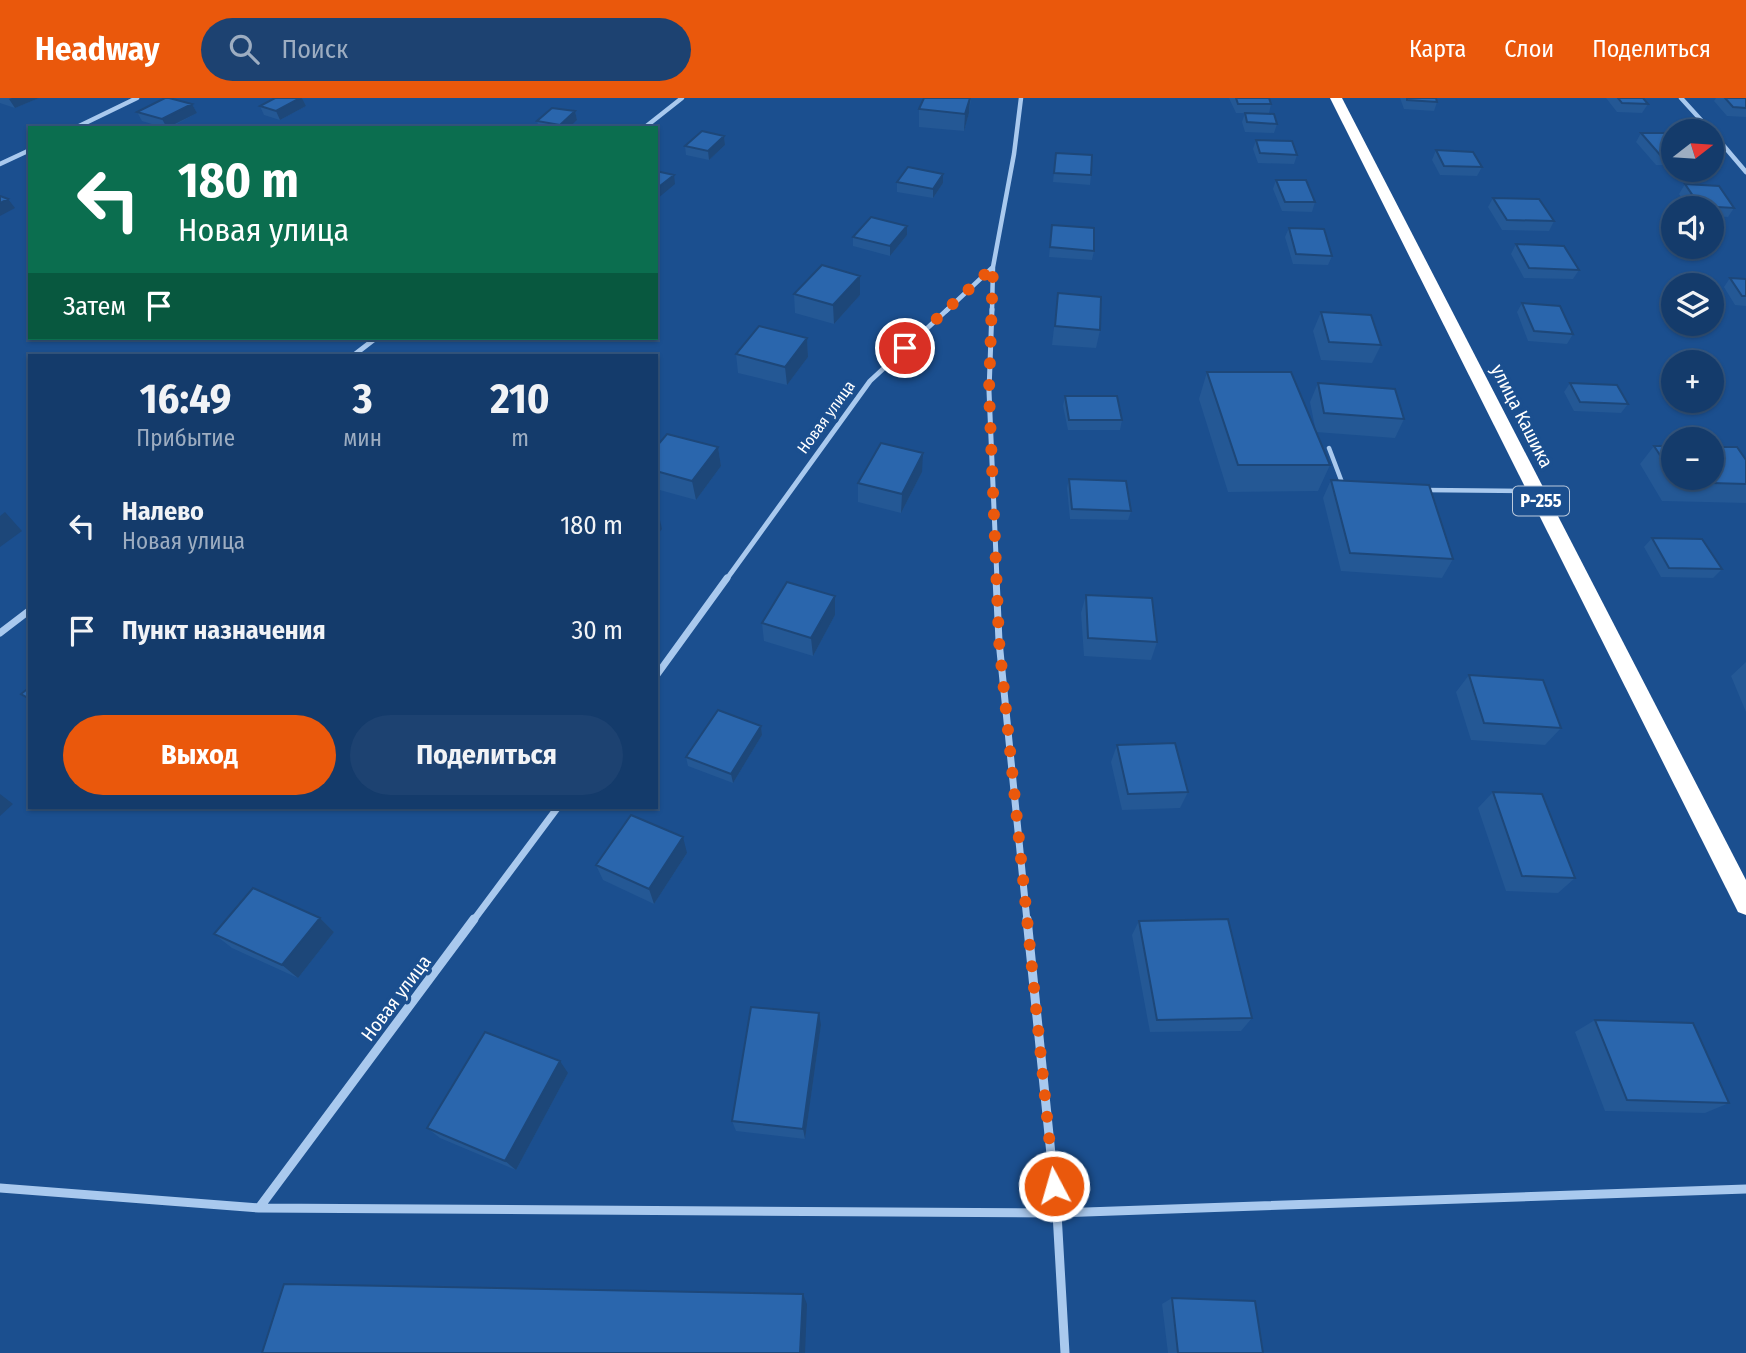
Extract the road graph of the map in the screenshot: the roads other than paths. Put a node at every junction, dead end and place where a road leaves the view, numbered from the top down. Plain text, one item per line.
1 (136, 98) edge
2 (682, 98) edge
3 (1021, 98) edge
4 (1336, 98) edge
5 (1681, 98) edge
6 (1700, 119) edge
7 (79, 126) edge
8 (647, 126) edge
9 (1724, 147) edge
10 (28, 151) edge
11 (0, 164) edge
12 (1746, 172) edge
13 (993, 267) junction
14 (373, 340) edge
15 (355, 354) edge
16 (1329, 448) dead end
17 (1345, 489) edge
18 (1413, 490) edge
19 (1536, 491) junction
20 (28, 612) edge
21 (0, 633) edge
22 (658, 673) edge
23 (557, 809) edge
24 (1746, 904) edge
25 (0, 1188) edge
26 (1746, 1189) edge
27 (259, 1208) junction
28 (1057, 1213) junction
29 (1065, 1353) edge

1 - 7 street
2 - 8 street
3 - 13 street
4 - 19 highway, улица Кашика / Р-255
5 - 6 street
9 - 12 street
10 - 11 street
13 - 22 street, Новая улица
13 - 28 street
14 - 15 street
16 - 17 lane
18 - 19 lane
19 - 24 highway, улица Кашика / Р-255
20 - 21 street
23 - 27 street, Новая улица
25 - 27 street
26 - 28 street
27 - 28 street
28 - 29 street

